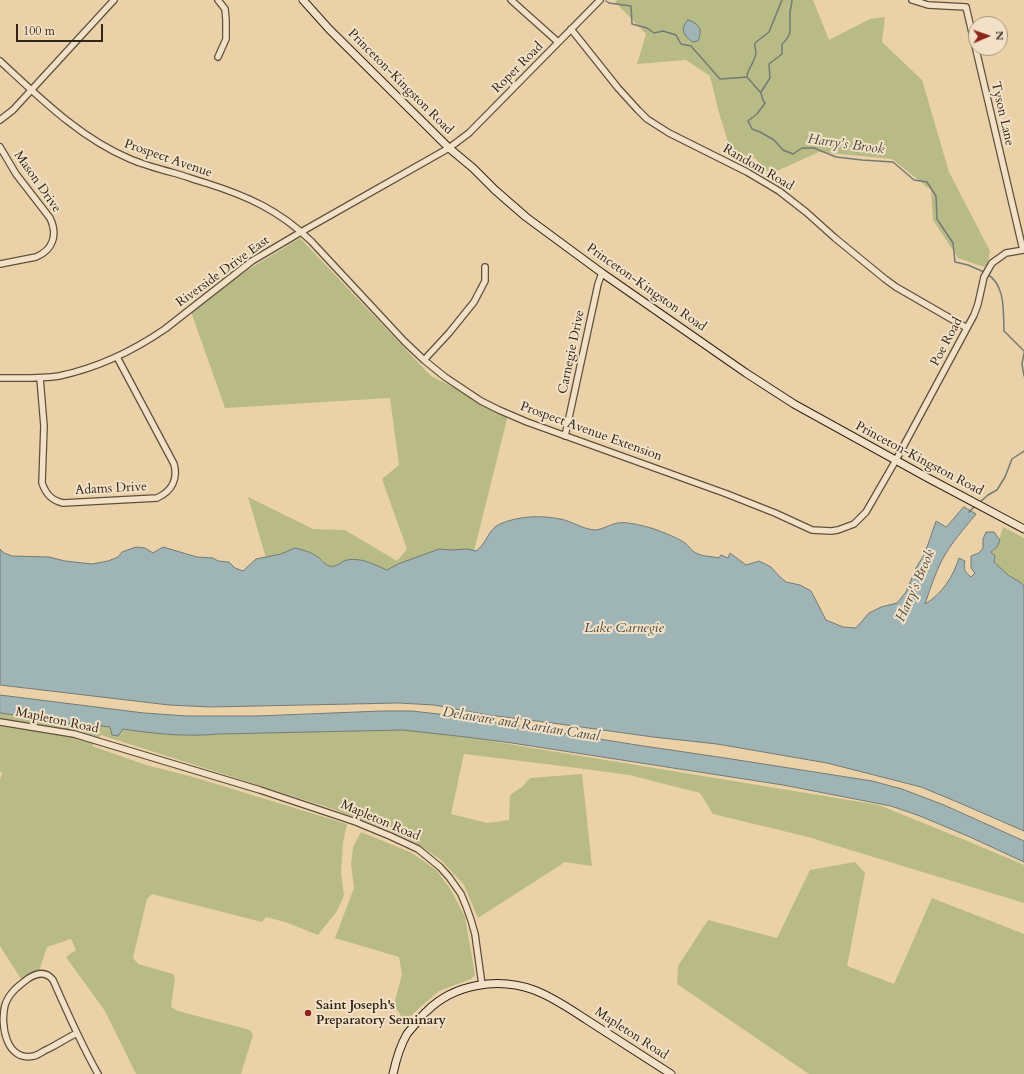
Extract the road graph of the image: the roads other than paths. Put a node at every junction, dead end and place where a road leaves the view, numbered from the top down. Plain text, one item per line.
1 (114, 0) edge
2 (218, 0) edge
3 (303, 0) edge
4 (511, 0) edge
5 (600, 0) edge
6 (912, 0) edge
7 (571, 29) junction
8 (558, 42) junction
9 (218, 57) dead end
10 (0, 61) edge
11 (31, 90) junction
12 (0, 120) edge
13 (0, 148) edge
14 (449, 148) junction
15 (301, 232) junction
16 (1024, 250) edge
17 (0, 264) edge
18 (485, 267) dead end
19 (602, 273) junction
20 (967, 328) junction
21 (117, 357) junction
22 (424, 360) junction
23 (0, 378) edge
24 (40, 378) junction
25 (565, 436) junction
26 (896, 460) junction
27 (1024, 529) edge
28 (0, 722) edge
29 (482, 984) junction
30 (77, 1033) junction
31 (96, 1073) edge
32 (393, 1074) edge
33 (671, 1074) edge

1 - 11 street
2 - 9 street
3 - 14 main road, Princeton-Kingston Road
4 - 8 street
5 - 7 street, Roper Road
6 - 16 street, Tyson Lane
7 - 8 street, Roper Road
7 - 20 street, Random Road
8 - 14 street, Roper Road
10 - 11 street, Prospect Avenue
11 - 12 street
11 - 15 street, Prospect Avenue
13 - 17 street, Mason Drive
14 - 15 street, Riverside Drive East
14 - 19 main road, Princeton-Kingston Road
15 - 21 street, Riverside Drive East
15 - 22 street, Prospect Avenue Extension
16 - 20 street, Poe Road
18 - 22 street
19 - 25 street, Carnegie Drive
19 - 26 main road, Princeton-Kingston Road
20 - 26 street, Poe Road
21 - 24 street, Riverside Drive East
21 - 24 street, Adams Drive
22 - 25 street, Prospect Avenue Extension
23 - 24 street, Riverside Drive East
25 - 26 street, Prospect Avenue Extension
26 - 27 main road, Princeton-Kingston Road
28 - 29 street, Mapleton Road
29 - 32 main road
29 - 33 main road, Mapleton Road
30 - 30 street
30 - 31 street

